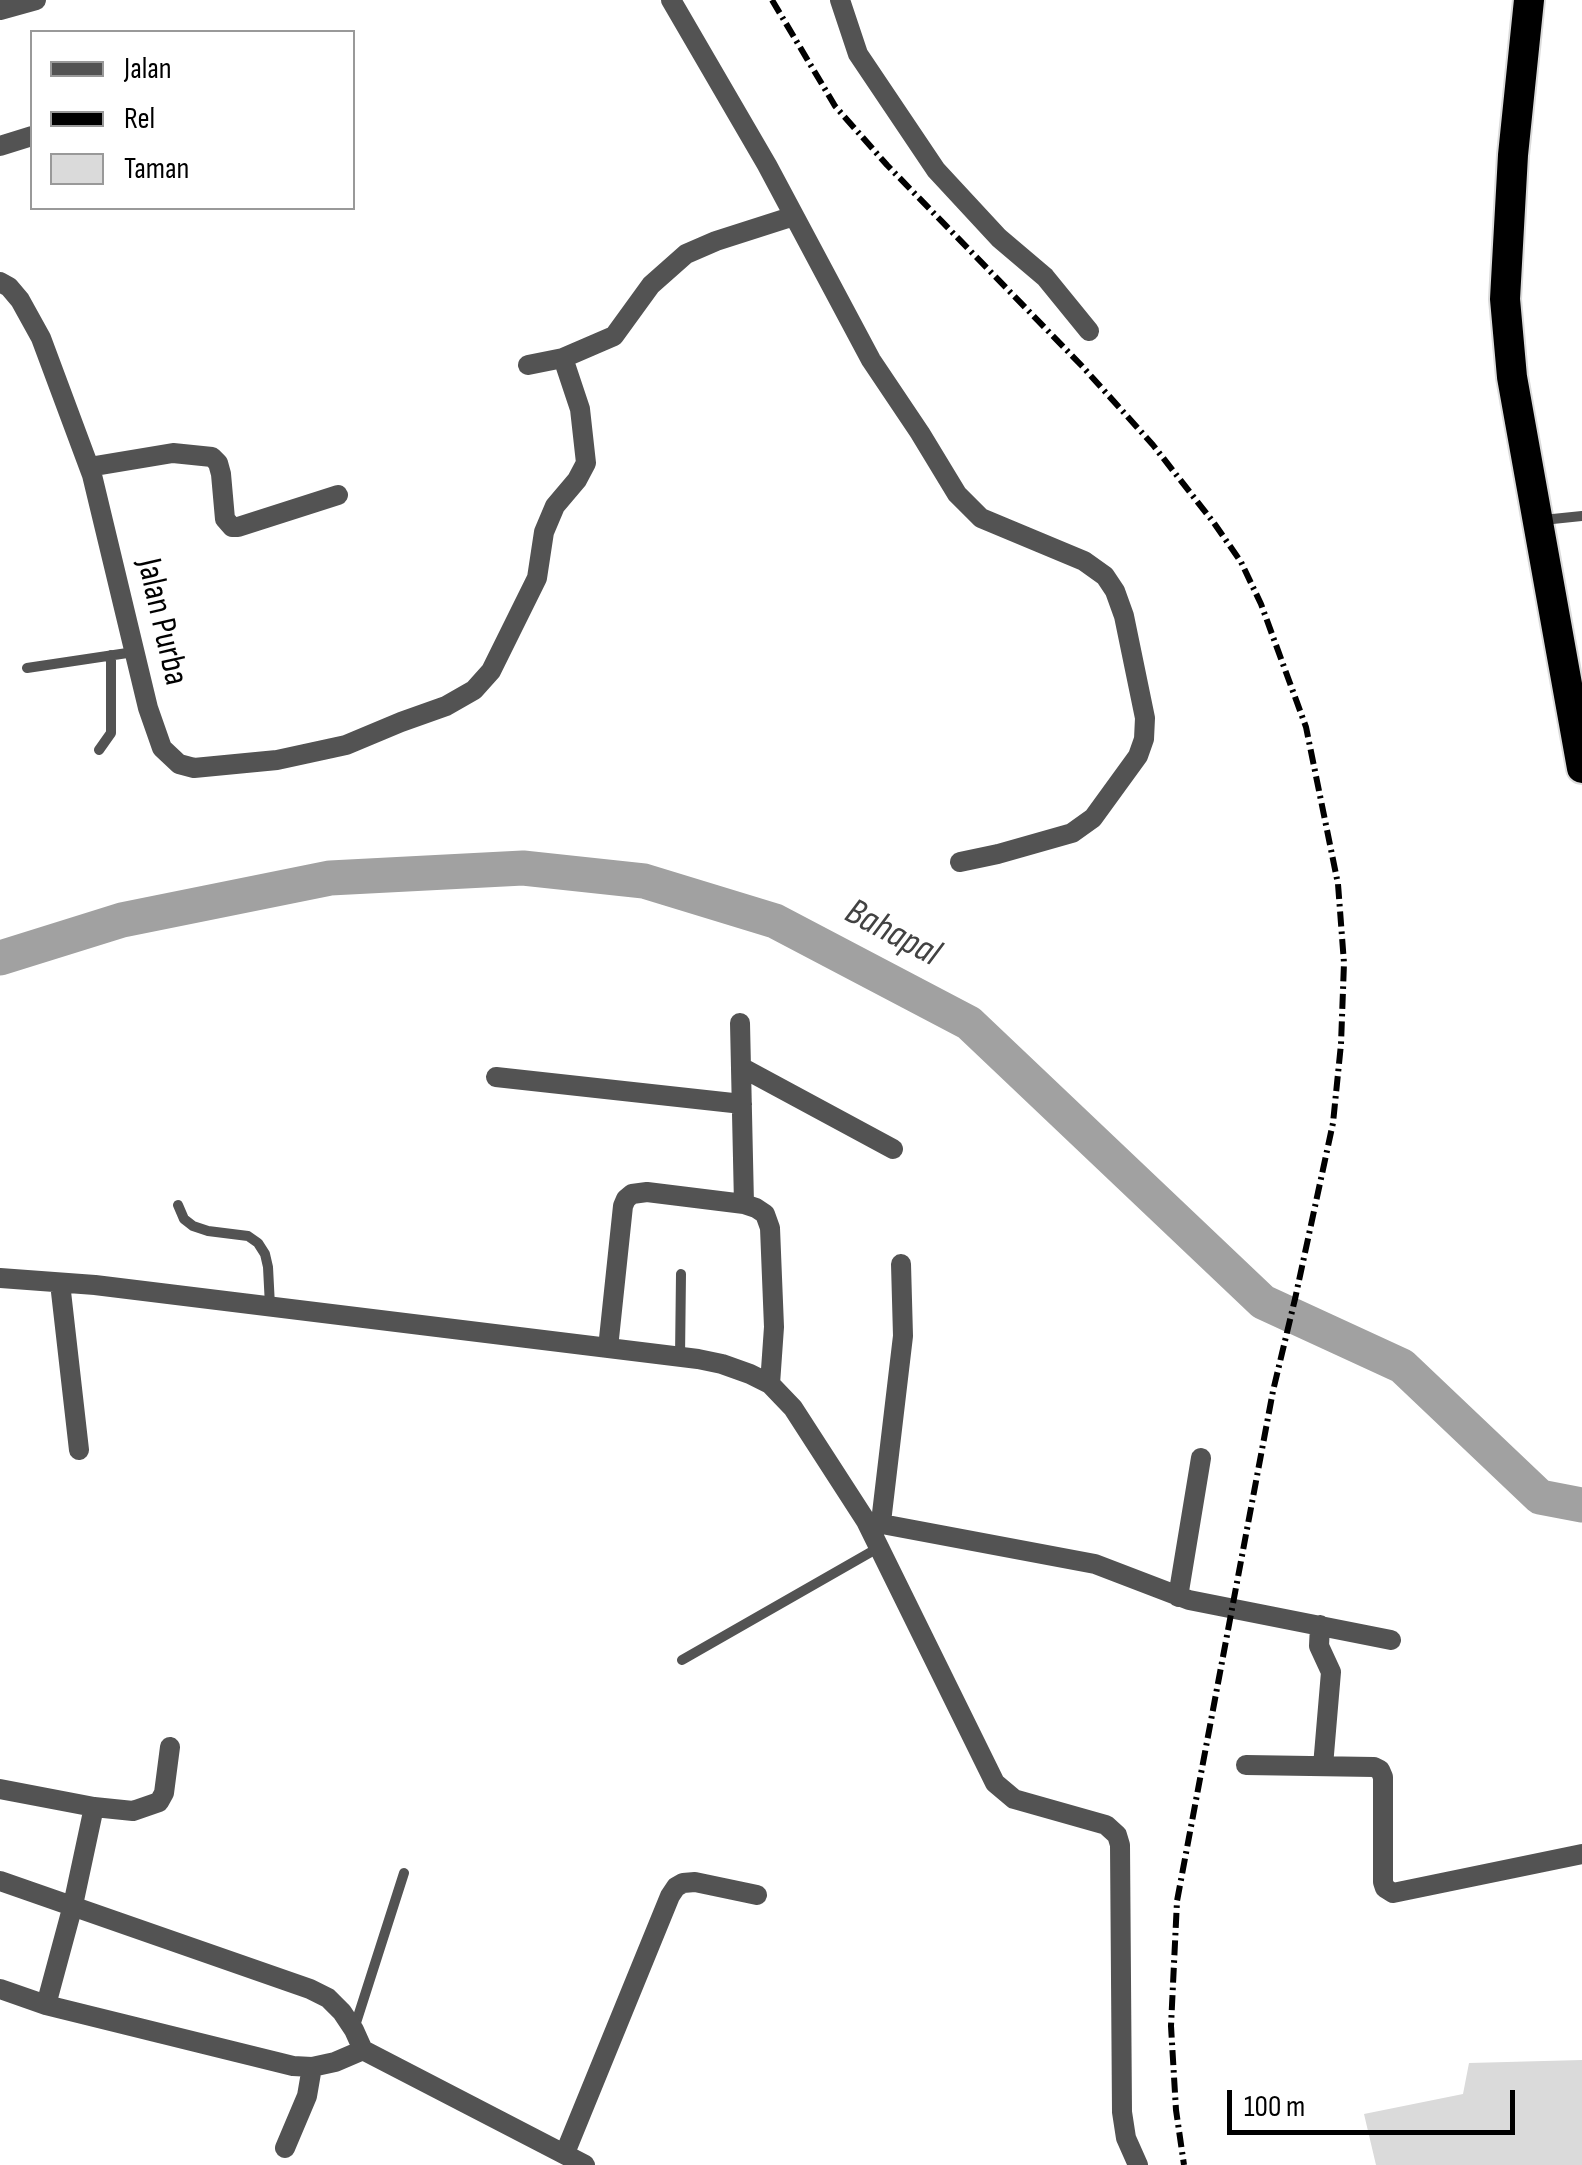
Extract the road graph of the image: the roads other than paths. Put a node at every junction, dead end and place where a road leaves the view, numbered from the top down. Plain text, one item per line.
1 (671, 0) edge
2 (840, 0) edge
3 (1528, 0) edge
4 (27, 1) edge
5 (0, 10) edge
6 (30, 137) edge
7 (0, 146) edge
8 (794, 216) junction
9 (0, 282) edge
10 (1089, 331) dead end
11 (563, 358) junction
12 (528, 365) dead end
13 (89, 467) junction
14 (338, 495) dead end
15 (1582, 516) edge
16 (1538, 521) junction
17 (134, 652) junction
18 (111, 656) junction
19 (27, 668) dead end
20 (99, 750) dead end
21 (1582, 768) edge
22 (960, 862) dead end
23 (740, 1024) dead end
24 (741, 1067) junction
25 (496, 1077) dead end
26 (742, 1104) junction
27 (893, 1148) dead end
28 (744, 1204) junction
29 (178, 1205) dead end
30 (900, 1264) dead end
31 (680, 1274) dead end
32 (0, 1278) edge
33 (60, 1283) junction
34 (270, 1308) junction
35 (608, 1348) junction
36 (680, 1356) junction
37 (770, 1384) junction
38 (79, 1450) dead end
39 (1201, 1458) dead end
40 (874, 1522) junction
41 (879, 1548) junction
42 (1178, 1596) junction
43 (1320, 1625) junction
44 (1391, 1640) dead end
45 (682, 1660) dead end
46 (170, 1747) dead end
47 (1246, 1764) dead end
48 (1323, 1766) junction
49 (0, 1789) edge
50 (94, 1806) junction
51 (1582, 1854) edge
52 (404, 1872) dead end
53 (0, 1880) edge
54 (757, 1896) dead end
55 (73, 1905) junction
56 (0, 1988) edge
57 (46, 2005) junction
58 (358, 2040) junction
59 (312, 2067) junction
60 (285, 2148) dead end
61 (565, 2153) junction
62 (585, 2165) edge
63 (1138, 2165) edge

1 - 8 street
2 - 10 street
3 - 16 highway
4 - 5 street
6 - 7 street
8 - 11 street
8 - 22 street
9 - 13 street, Jalan Purba
11 - 12 street
11 - 17 street, Jalan Purba
13 - 14 street
13 - 17 street, Jalan Purba
15 - 16 lane
16 - 21 highway
17 - 18 lane
18 - 19 lane
18 - 20 lane
23 - 24 street
24 - 26 street
24 - 27 street
25 - 26 street
26 - 28 street
28 - 35 street
28 - 37 street
29 - 34 lane
30 - 40 street
31 - 36 lane
32 - 33 street
33 - 34 street
33 - 38 street
34 - 35 street
35 - 36 street
36 - 37 street
37 - 40 street
39 - 42 street
40 - 41 street
40 - 42 street
41 - 45 lane
41 - 63 street
42 - 43 street
43 - 44 street
43 - 48 street
46 - 50 street
47 - 48 street
48 - 51 street
49 - 50 street
50 - 55 street
52 - 58 lane
53 - 55 street
54 - 61 street
55 - 57 street
55 - 58 street
56 - 57 street
57 - 59 street
58 - 59 street
58 - 61 street
59 - 60 street
61 - 62 street

